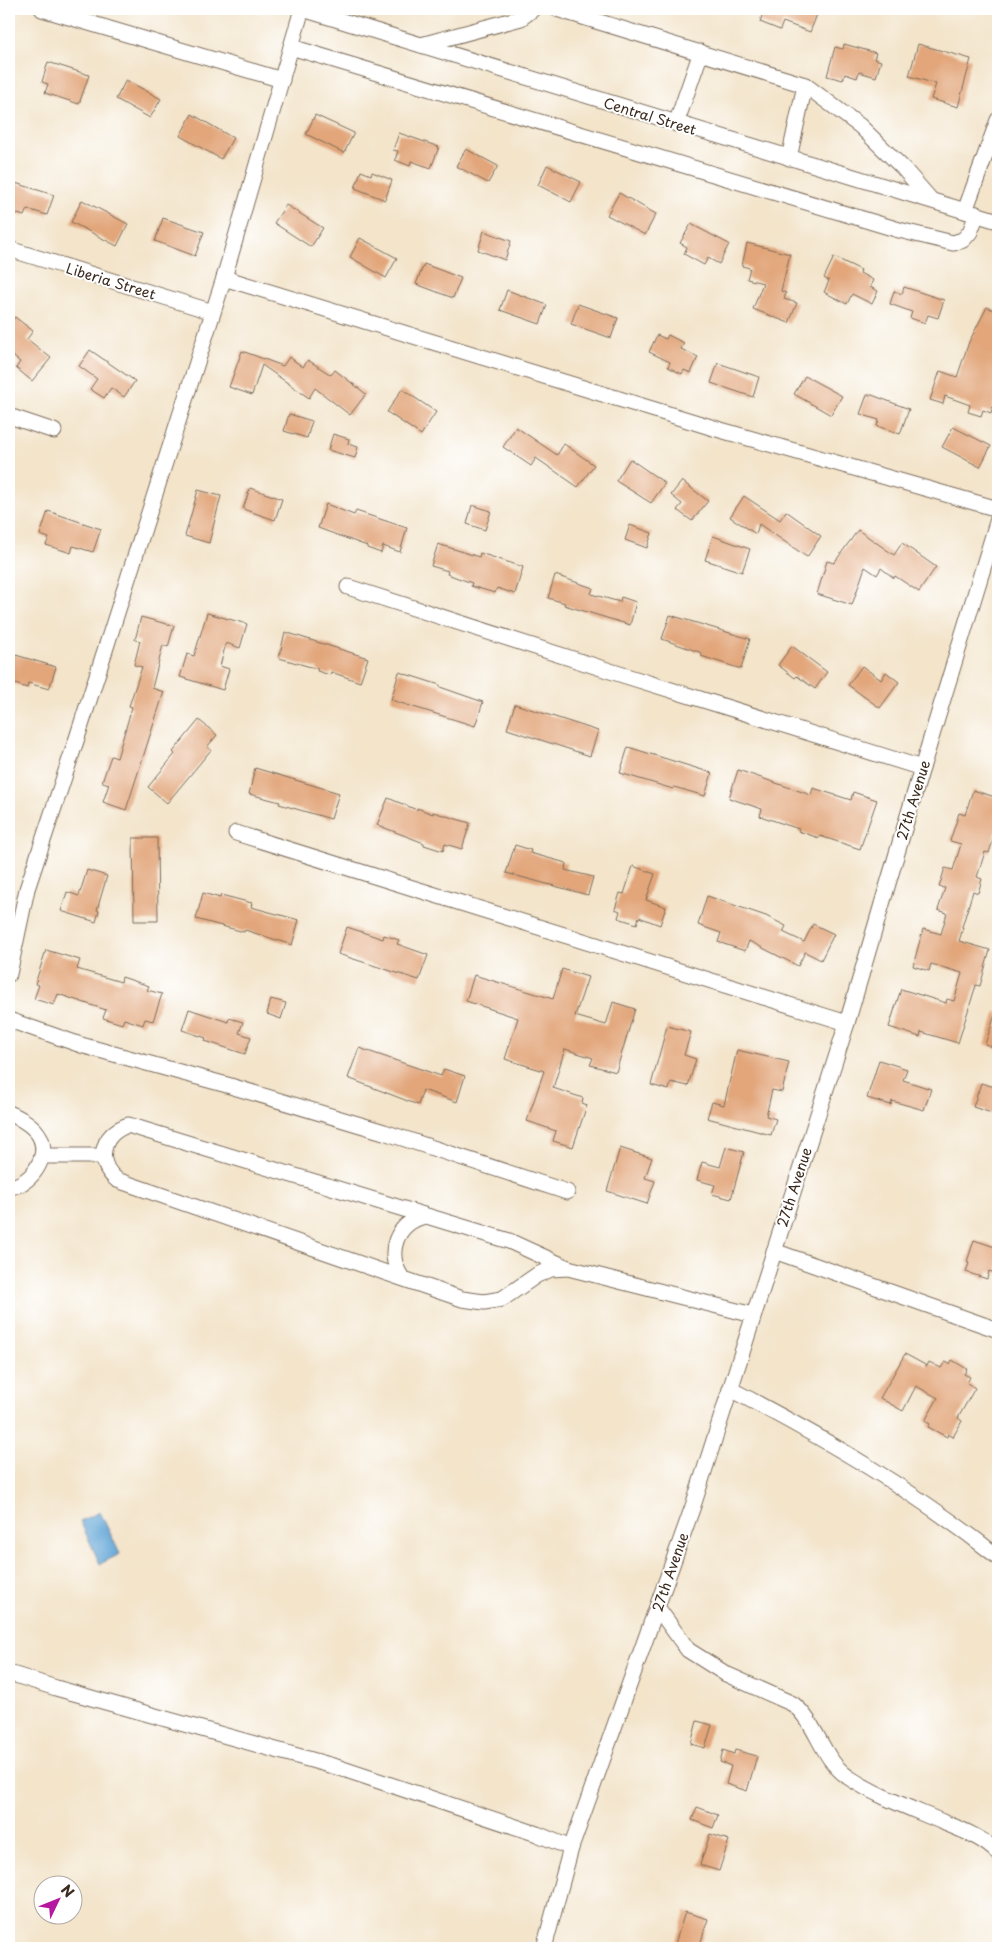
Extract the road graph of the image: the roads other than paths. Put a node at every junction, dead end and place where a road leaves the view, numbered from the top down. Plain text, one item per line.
1 (42, 9) edge
2 (302, 9) edge
3 (533, 9) edge
4 (557, 9) edge
5 (421, 45) junction
6 (292, 47) junction
7 (701, 52) junction
8 (282, 80) junction
9 (805, 85) junction
10 (998, 120) edge
11 (676, 124) junction
12 (789, 158) junction
13 (932, 201) junction
14 (971, 212) junction
15 (998, 222) edge
16 (9, 249) edge
17 (224, 278) junction
18 (213, 312) junction
19 (9, 416) edge
20 (54, 430) dead end
21 (998, 509) edge
22 (998, 519) edge
23 (348, 587) dead end
24 (922, 768) junction
25 (236, 833) dead end
26 (9, 974) edge
27 (9, 1020) edge
28 (847, 1023) junction
29 (9, 1113) edge
30 (42, 1156) junction
31 (103, 1156) junction
32 (9, 1187) edge
33 (567, 1192) dead end
34 (425, 1216) junction
35 (774, 1251) junction
36 (568, 1268) junction
37 (402, 1278) junction
38 (753, 1315) junction
39 (998, 1330) edge
40 (730, 1389) junction
41 (998, 1557) edge
42 (657, 1607) junction
43 (9, 1673) edge
44 (571, 1848) junction
45 (998, 1853) edge
46 (544, 1948) edge

1 - 8 street
2 - 5 street, Central Street
2 - 6 street
3 - 5 street
4 - 7 street
5 - 11 street, Central Street
6 - 8 street
6 - 14 street
7 - 9 street
7 - 11 street
8 - 17 street
9 - 12 street
9 - 13 street
10 - 14 street
11 - 12 street, Central Street
12 - 13 street, Central Street
13 - 14 street, Central Street
14 - 15 street, Central Street
16 - 18 street, Liberia Street
17 - 18 street
17 - 21 street
18 - 26 street
19 - 20 street
22 - 24 street, 27th Avenue
23 - 24 street
24 - 28 street, 27th Avenue
25 - 28 street
27 - 33 street
28 - 35 street, 27th Avenue
29 - 30 street
30 - 31 street
30 - 32 street
31 - 34 street
31 - 37 street
34 - 36 street
34 - 37 street
35 - 38 street, 27th Avenue
35 - 39 street
36 - 37 street
36 - 38 street
38 - 40 street, 27th Avenue
40 - 41 street
40 - 42 street, 27th Avenue
42 - 44 street, 27th Avenue
42 - 45 street
43 - 44 street
44 - 46 street, 27th Avenue

